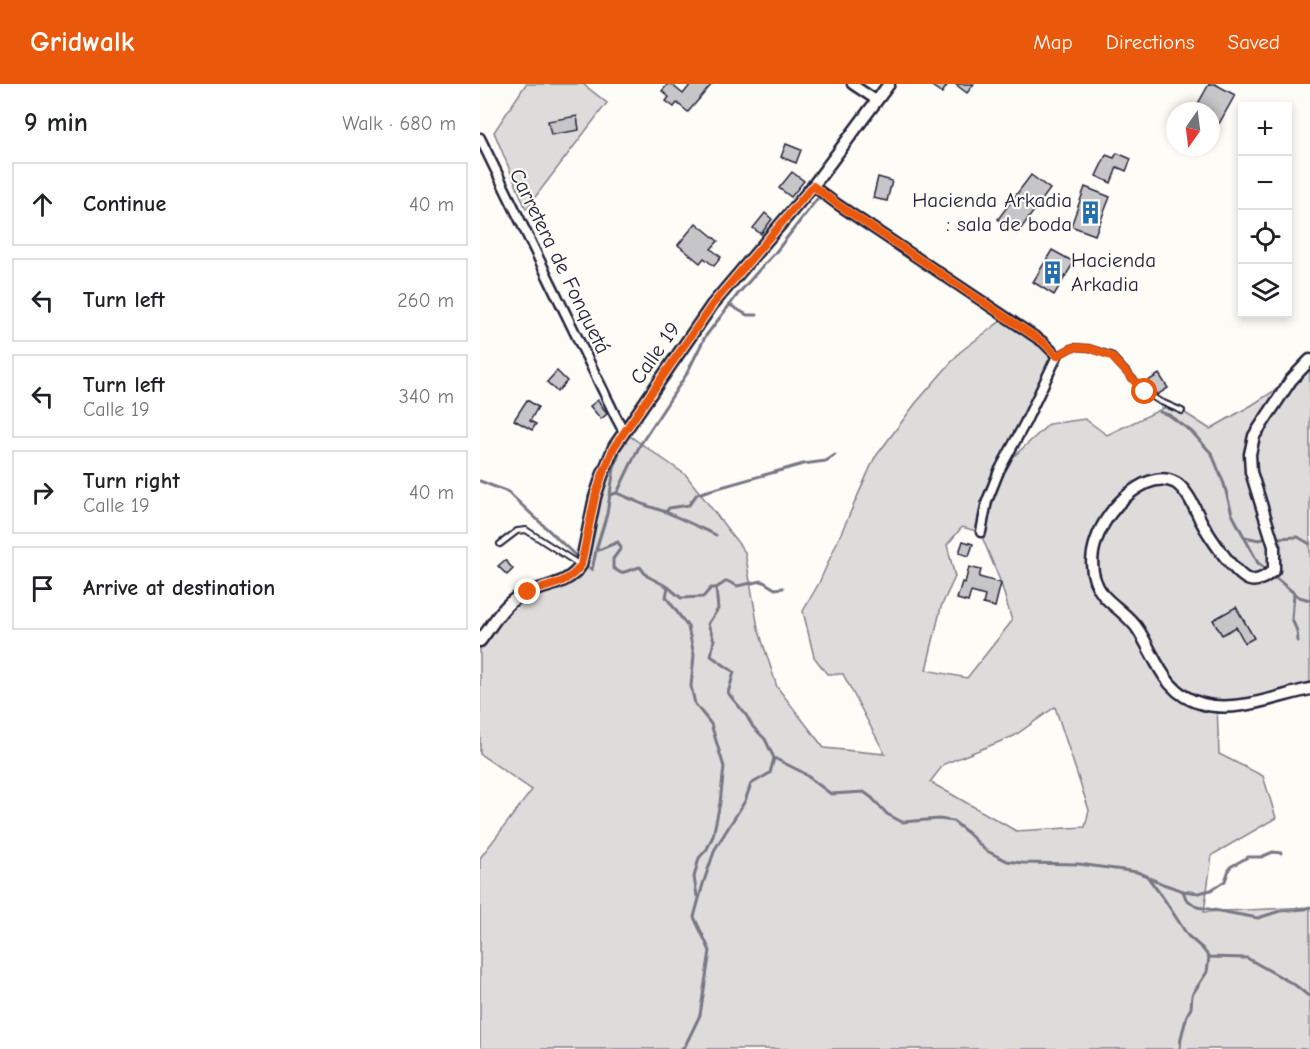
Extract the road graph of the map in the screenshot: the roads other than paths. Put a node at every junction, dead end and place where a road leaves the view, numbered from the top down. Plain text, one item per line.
1 (852, 84) edge
2 (889, 84) edge
3 (876, 100) junction
4 (480, 138) edge
5 (813, 186) junction
6 (1057, 356) junction
7 (1310, 360) edge
8 (1182, 411) dead end
9 (624, 432) junction
10 (981, 532) dead end
11 (500, 544) dead end
12 (581, 565) junction
13 (480, 641) edge
14 (1310, 689) edge

1 - 3 street
2 - 3 street, Calle 19
3 - 5 street, Calle 19
4 - 9 street, Carretera de Fonquetá
5 - 6 street
5 - 9 street, Calle 19
6 - 8 lane
6 - 10 street
7 - 14 street
9 - 12 street, Calle 19
11 - 12 lane
12 - 13 street

